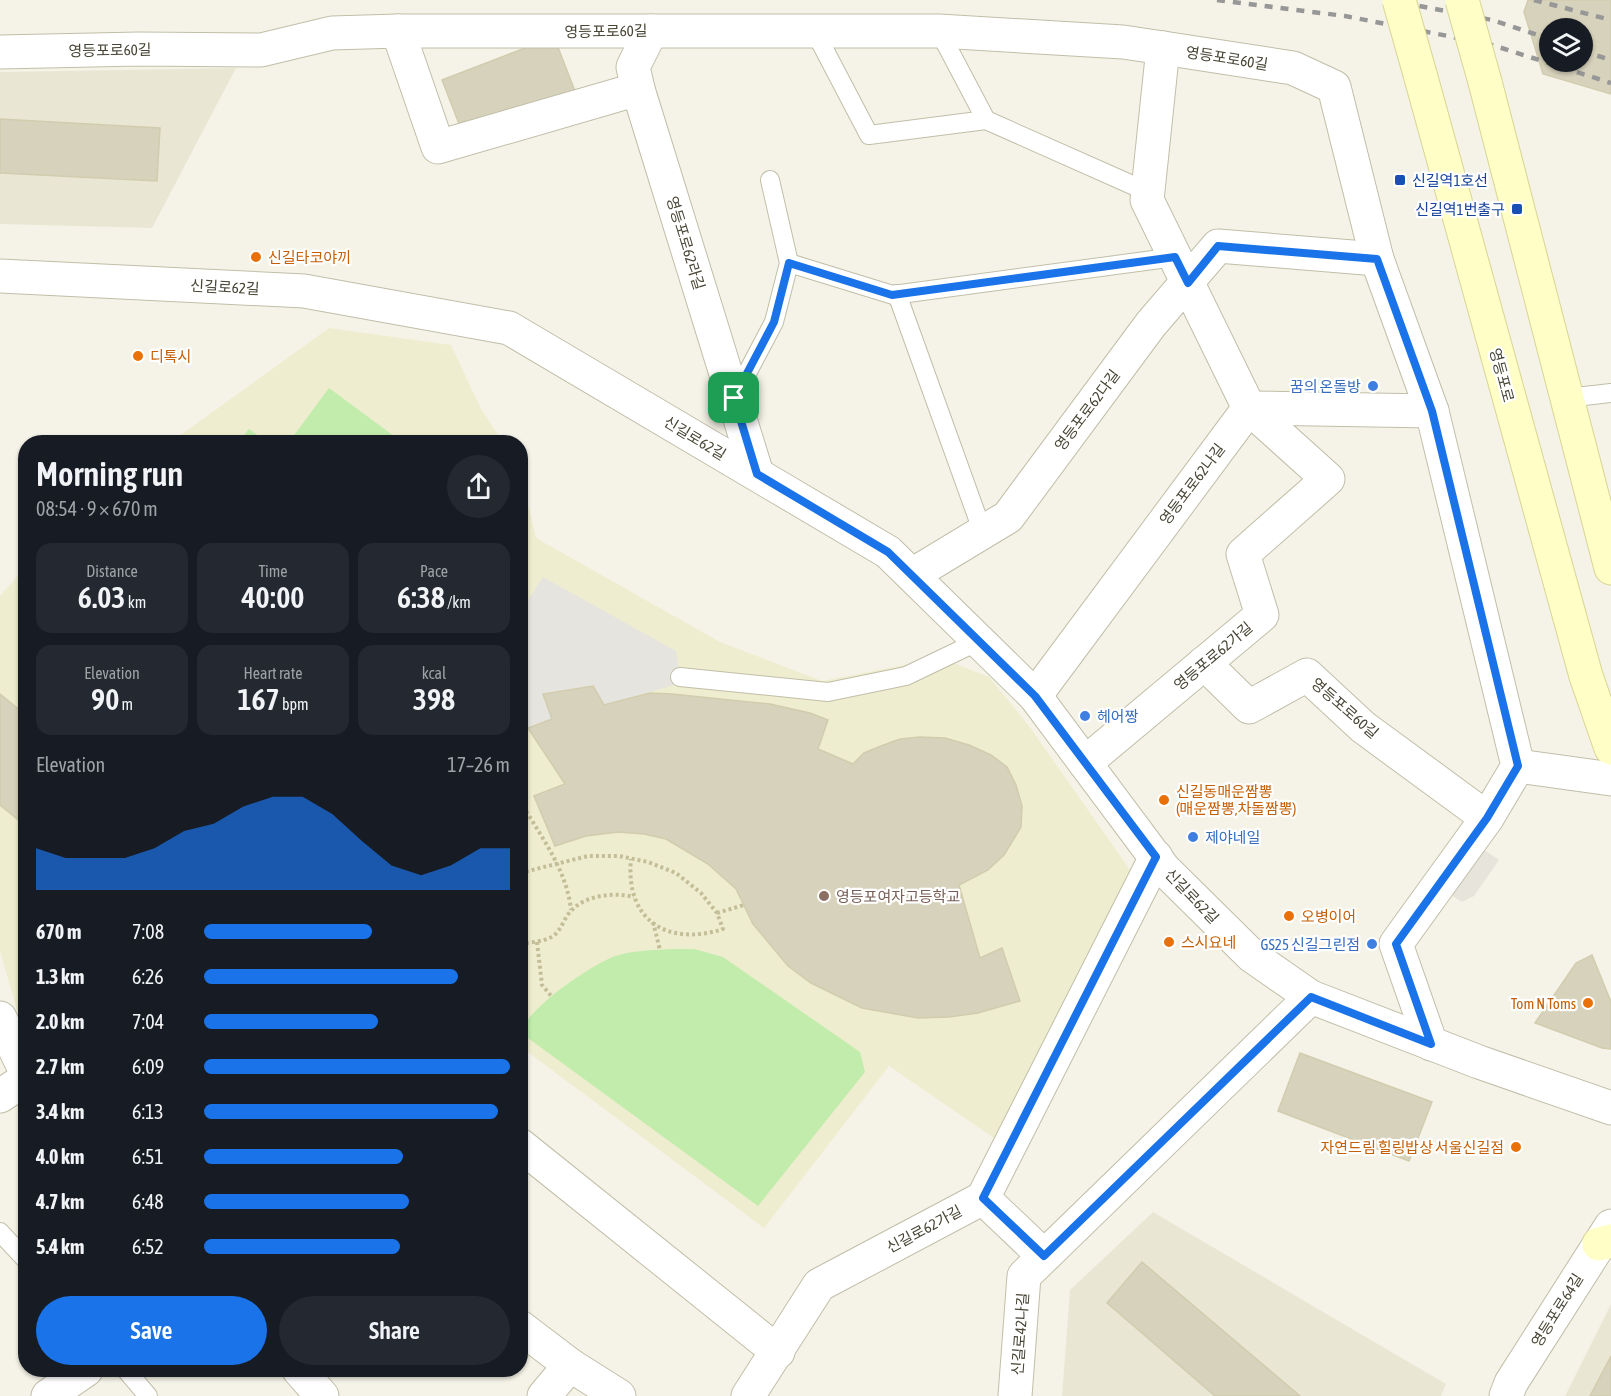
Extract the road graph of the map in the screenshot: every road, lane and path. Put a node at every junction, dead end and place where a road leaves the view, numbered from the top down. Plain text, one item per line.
1 (1399, 0) edge
2 (1462, 0) edge
3 (814, 30) junction
4 (939, 30) junction
5 (398, 31) junction
6 (651, 31) junction
7 (1163, 48) junction
8 (0, 52) edge
9 (638, 89) junction
10 (986, 120) junction
11 (770, 180) dead end
12 (1148, 192) junction
13 (1377, 259) junction
14 (789, 263) junction
15 (1182, 270) junction
16 (0, 276) edge
17 (897, 294) junction
18 (1611, 393) edge
19 (734, 398) junction
20 (1567, 398) junction
21 (1249, 408) junction
22 (1432, 411) junction
23 (757, 474) junction
24 (983, 532) junction
25 (1611, 568) edge
26 (912, 575) junction
27 (979, 641) junction
28 (1204, 663) junction
29 (680, 677) dead end
30 (1035, 696) junction
31 (1611, 748) edge
32 (1085, 763) junction
33 (1518, 766) junction
34 (1611, 779) edge
35 (528, 815) edge
36 (1487, 818) junction
37 (1156, 857) junction
38 (631, 859) junction
39 (557, 865) junction
40 (528, 871) edge
41 (634, 897) junction
42 (744, 905) dead end
43 (571, 910) junction
44 (717, 913) junction
45 (652, 921) junction
46 (537, 942) junction
47 (528, 943) edge
48 (660, 950) dead end
49 (552, 997) dead end
50 (1311, 997) junction
51 (0, 1018) edge
52 (1431, 1044) junction
53 (18, 1055) edge
54 (18, 1084) edge
55 (0, 1096) edge
56 (1611, 1108) edge
57 (528, 1151) edge
58 (983, 1198) junction
59 (0, 1232) edge
60 (1607, 1237) edge
61 (18, 1251) edge
62 (1044, 1256) junction
63 (528, 1333) edge
64 (778, 1352) junction
65 (570, 1365) junction
66 (76, 1377) edge
67 (132, 1377) edge
68 (48, 1396) edge
69 (148, 1396) edge
70 (544, 1396) edge
71 (619, 1396) edge
72 (748, 1396) edge
73 (1015, 1396) edge
74 (1506, 1396) edge

1 - 31 main road, 영등포로, bridge
2 - 20 main road, bridge
3 - 4 street, 영등포로60길
3 - 6 street, 영등포로60길
3 - 10 lane
4 - 7 street, 영등포로60길
4 - 10 lane
5 - 6 street, 영등포로60길
5 - 8 street, 영등포로60길
5 - 9 street
6 - 9 street, 영등포로62라길
7 - 12 street
7 - 13 street, 영등포로60길
9 - 19 street, 영등포로62라길
10 - 12 lane
11 - 14 lane
12 - 15 street
13 - 15 street
13 - 22 street, 영등포로60길
14 - 17 lane
14 - 19 lane
15 - 17 lane
15 - 21 street
15 - 24 street, 영등포로62다길
16 - 23 street, 신길로62길
17 - 24 lane
18 - 20 lane
19 - 23 street, 영등포로62라길
20 - 25 main road
21 - 22 street
21 - 28 street, 영등포로62가길
21 - 30 street, 영등포로62나길
22 - 33 street, 영등포로60길
23 - 26 street, 신길로62길
24 - 26 street, 영등포로62다길
26 - 27 street, 신길로62길
27 - 29 lane
27 - 30 street, 신길로62길
28 - 32 street, 영등포로62가길
28 - 36 street, 영등포로60길
30 - 32 street, 신길로62길
32 - 37 street, 신길로62길
33 - 34 street
33 - 36 street
35 - 39 path
36 - 52 street
37 - 50 street, 신길로62길
37 - 58 street
38 - 39 path
38 - 41 path
38 - 44 path
39 - 40 path
39 - 43 path
41 - 43 path
41 - 45 path
42 - 44 path
43 - 46 path
44 - 45 path
45 - 48 path
46 - 47 path
46 - 49 path
50 - 52 street, 신길로62길
50 - 62 street, 신길로42나길
51 - 53 street
52 - 56 street, 신길로62길
54 - 55 street
57 - 64 street
58 - 62 street
58 - 64 street, 신길로62가길
59 - 61 lane
60 - 74 street, 영등포로64길
62 - 73 street, 신길로42나길
63 - 65 street
64 - 72 street, 신길로62가길
65 - 70 street
65 - 71 street
66 - 68 street
67 - 69 lane

